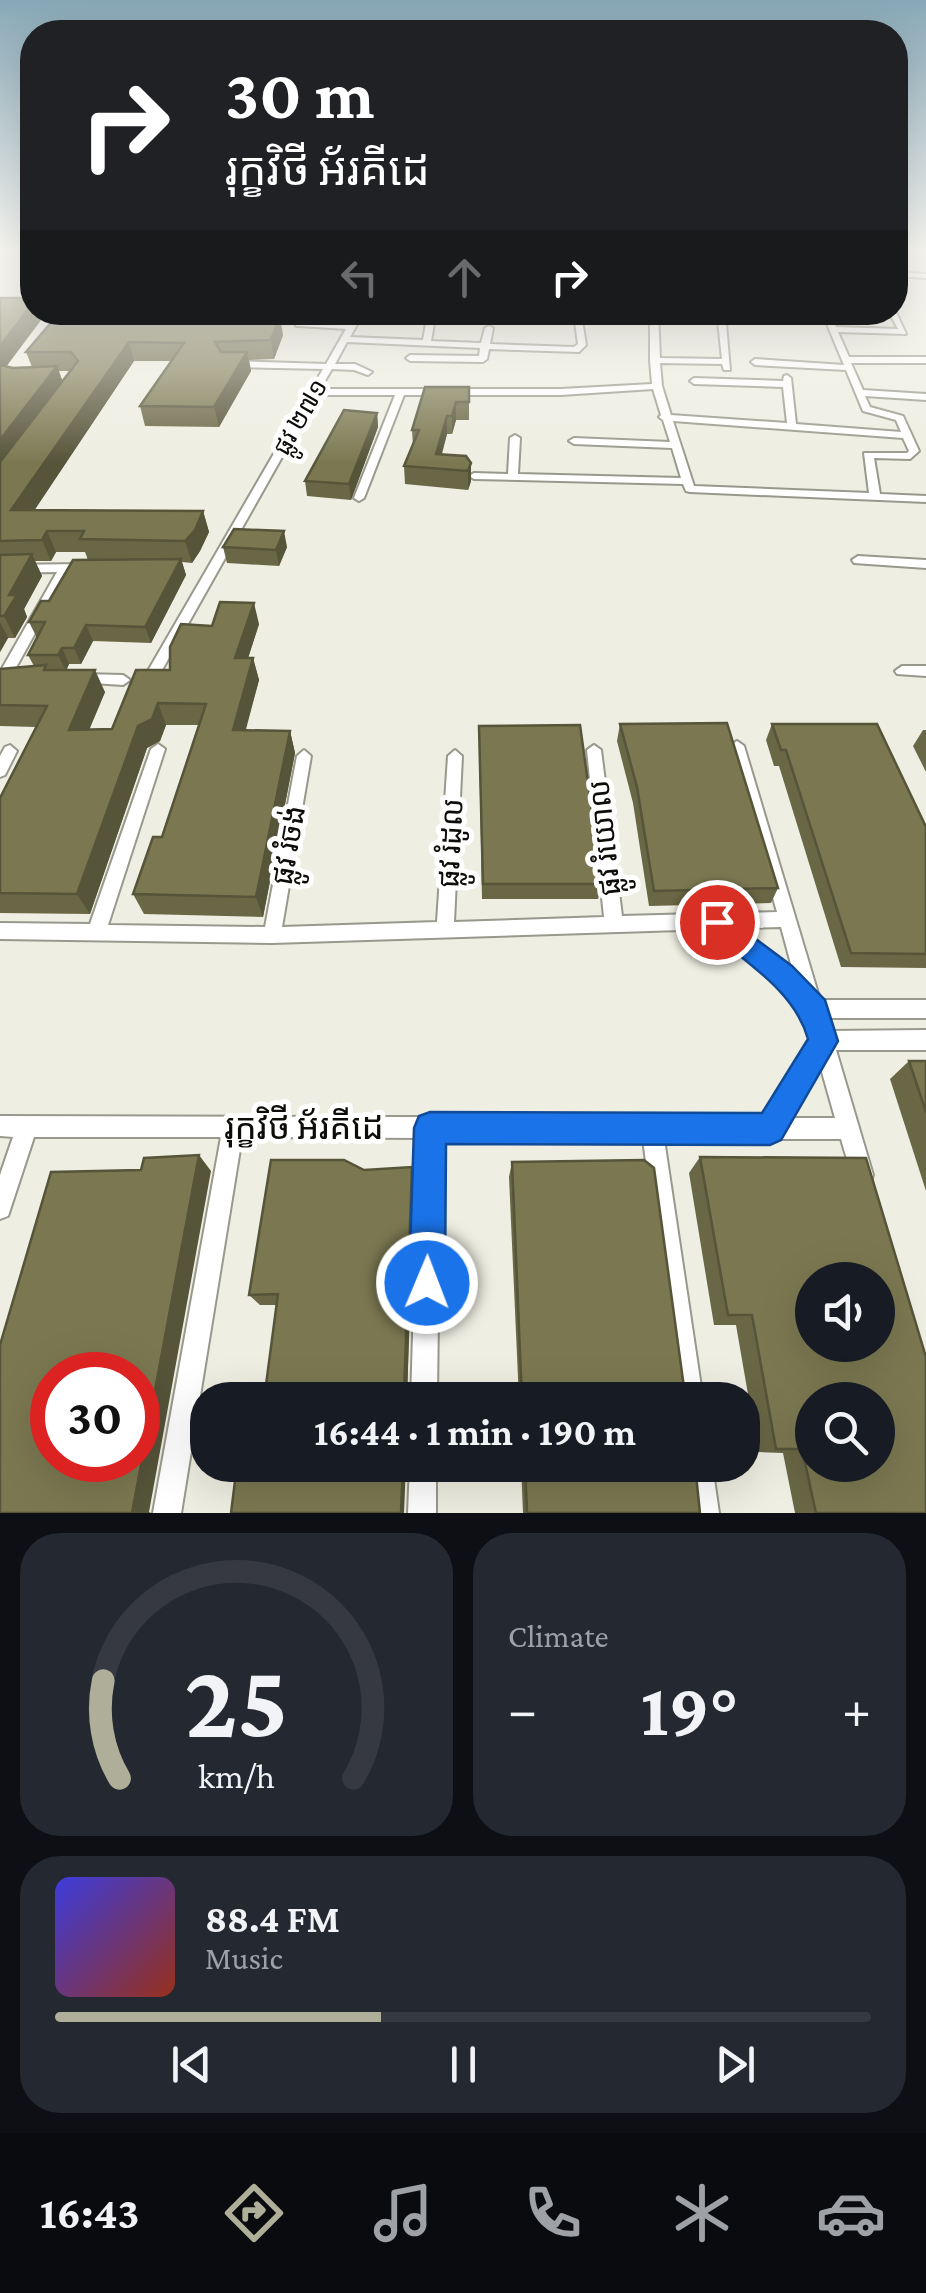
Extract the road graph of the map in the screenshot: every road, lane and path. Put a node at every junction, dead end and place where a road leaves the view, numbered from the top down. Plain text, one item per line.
1 (317, 325) edge
2 (430, 325) edge
3 (579, 325) edge
4 (654, 325) edge
5 (722, 325) edge
6 (831, 325) edge
7 (900, 325) edge
8 (352, 327) joint
9 (488, 328) dead end
10 (833, 329) junction
11 (346, 339) junction
12 (427, 343) junction
13 (485, 346) junction
14 (410, 358) dead end
15 (654, 360) junction
16 (926, 360) edge
17 (755, 362) dead end
18 (225, 364) edge
19 (788, 364) junction
20 (848, 364) junction
21 (330, 366) junction
22 (368, 372) dead end
23 (694, 381) dead end
24 (787, 384) junction
25 (657, 386) junction
26 (315, 392) junction
27 (400, 392) junction
28 (862, 393) junction
29 (926, 397) edge
30 (664, 418) junction
31 (792, 424) junction
32 (905, 435) junction
33 (515, 438) dead end
34 (574, 441) dead end
35 (674, 445) junction
36 (474, 476) edge
37 (513, 477) junction
38 (686, 481) junction
39 (875, 497) junction
40 (360, 498) dead end
41 (926, 499) edge
42 (858, 560) dead end
43 (926, 564) edge
44 (0, 568) edge
45 (65, 568) junction
46 (100, 568) edge
47 (902, 671) dead end
48 (926, 671) edge
49 (152, 676) edge
50 (2, 679) edge
51 (23, 679) edge
52 (63, 679) edge
53 (123, 680) dead end
54 (738, 746) edge
55 (158, 750) dead end
56 (594, 750) dead end
57 (10, 751) dead end
58 (304, 756) dead end
59 (454, 756) dead end
60 (0, 771) edge
61 (789, 919) junction
62 (717, 922) junction
63 (614, 926) junction
64 (445, 930) junction
65 (1, 932) edge
66 (96, 933) junction
67 (272, 935) junction
68 (814, 1009) junction
69 (926, 1009) edge
70 (926, 1040) edge
71 (823, 1041) junction
72 (0, 1126) edge
73 (27, 1126) junction
74 (233, 1127) junction
75 (430, 1128) junction
76 (652, 1128) junction
77 (770, 1129) junction
78 (849, 1129) junction
79 (871, 1204) edge
80 (0, 1208) edge
81 (424, 1382) edge
82 (687, 1382) edge
83 (423, 1482) edge
84 (701, 1482) edge
85 (167, 1513) edge
86 (422, 1513) edge
87 (705, 1513) edge

1 - 8 street
2 - 12 street
3 - 13 street
4 - 15 street
5 - 15 street
6 - 10 street
7 - 10 street
8 - 11 street, ផ្លូវ ២៧១
9 - 13 street
10 - 20 street
11 - 12 street
11 - 21 street, ផ្លូវ ២៧១
12 - 13 street
13 - 14 street
15 - 25 street
16 - 20 street
17 - 19 street
18 - 21 street
19 - 20 street
19 - 24 street
20 - 28 street
21 - 22 street
21 - 26 street, ផ្លូវ ២៧១
23 - 24 street
24 - 31 street
25 - 27 street
25 - 30 street
26 - 27 street
26 - 49 street, ផ្លូវ ២៧១
27 - 40 street
28 - 29 street
28 - 32 street
30 - 31 street
30 - 35 street
31 - 32 street
32 - 39 street
33 - 37 street
34 - 35 street
35 - 38 street
36 - 37 street
37 - 38 street
38 - 39 street
39 - 41 street
42 - 43 street
44 - 45 street
45 - 46 street
45 - 50 street
47 - 48 street
50 - 51 street
52 - 53 street
54 - 61 street
55 - 66 street
56 - 63 street, ផ្លូវ រំយោល
57 - 60 street
58 - 67 street, ផ្លូវ រំចង់
59 - 64 street, ផ្លូវ រំដូល
61 - 62 street
61 - 68 street
62 - 63 street
62 - 68 street
63 - 64 street
64 - 67 street
65 - 66 street
66 - 67 street
68 - 69 street
68 - 71 street
70 - 71 street
71 - 77 street
71 - 78 street
72 - 73 street, រុក្ខវិថី អ័រគីដេ
73 - 74 street, រុក្ខវិថី អ័រគីដេ
73 - 80 street
74 - 75 street, រុក្ខវិថី អ័រគីដេ
74 - 85 street
75 - 76 street, រុក្ខវិថី អ័រគីដេ
75 - 81 street
76 - 77 street, រុក្ខវិថី អ័រគីដេ
76 - 82 street
77 - 78 street, រុក្ខវិថី អ័រគីដេ
78 - 79 street
83 - 86 street
84 - 87 street

